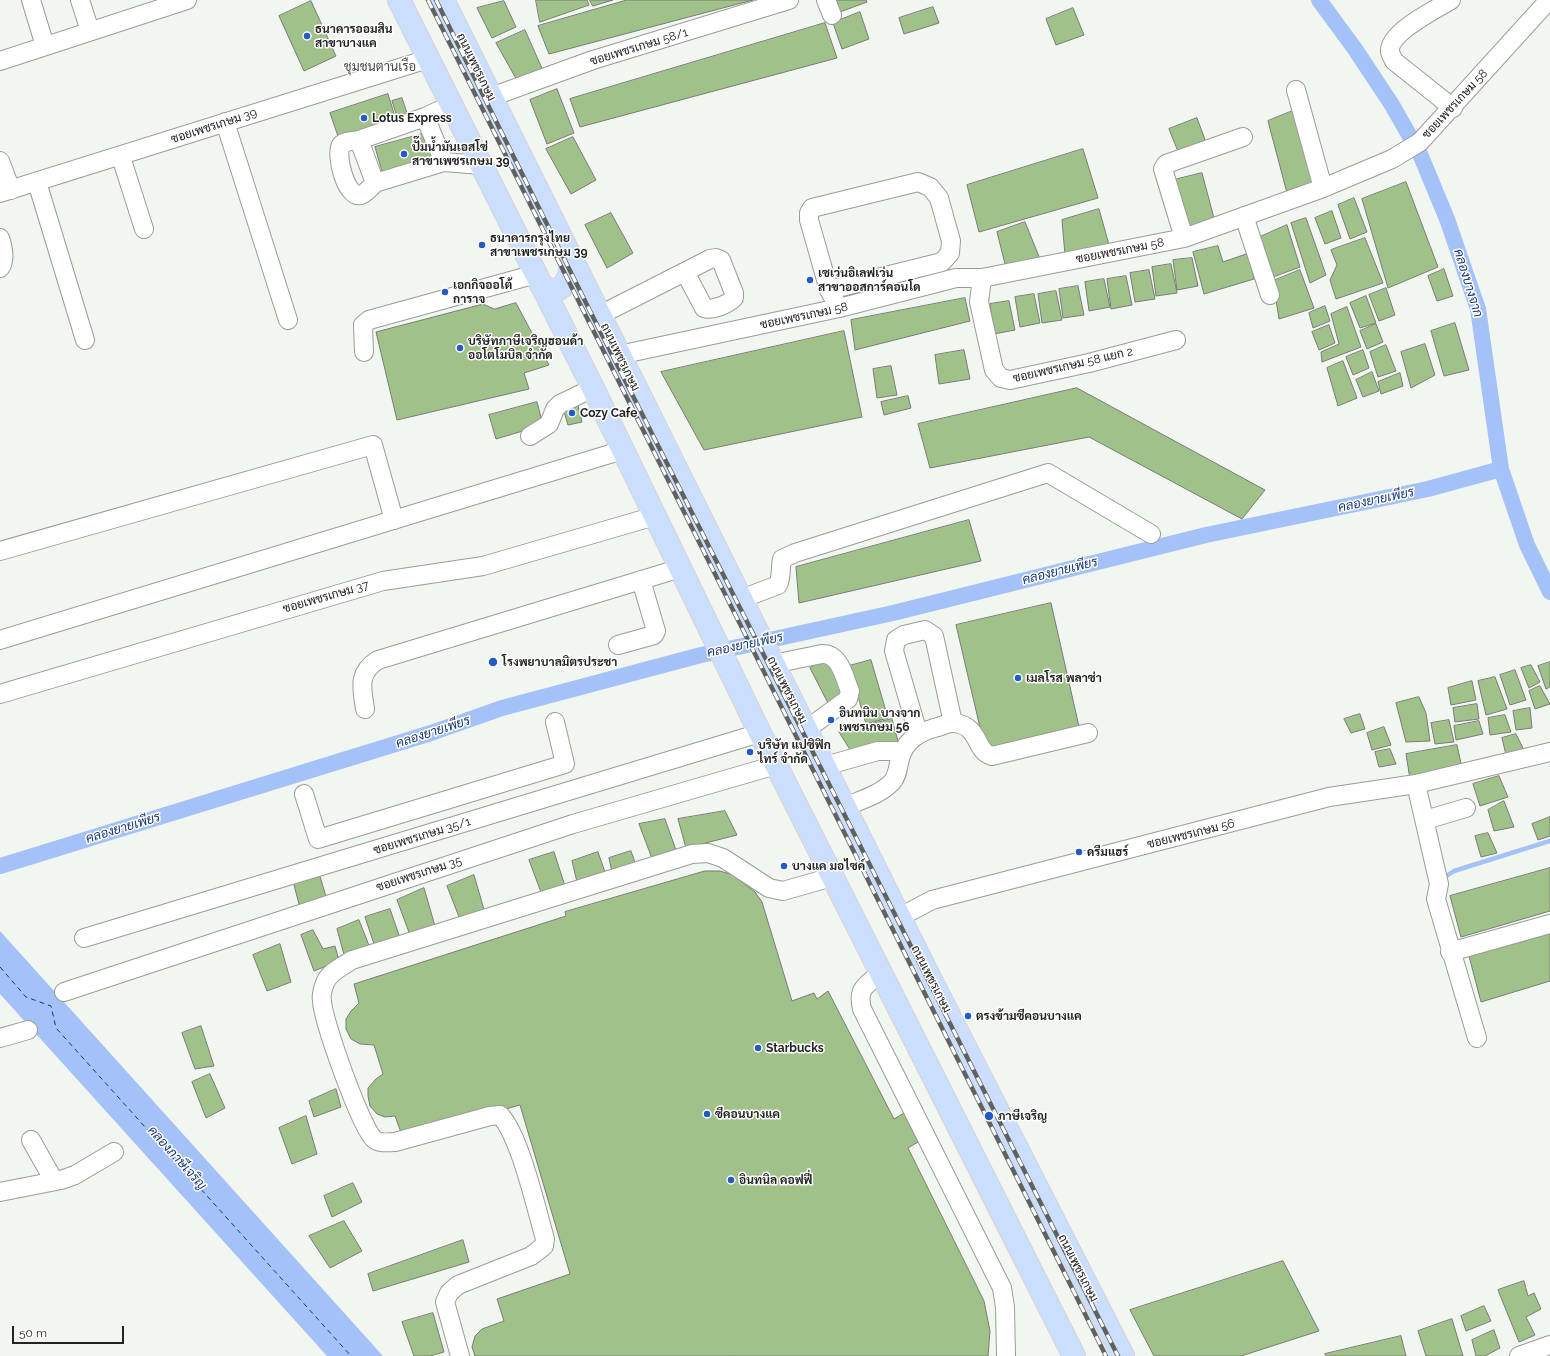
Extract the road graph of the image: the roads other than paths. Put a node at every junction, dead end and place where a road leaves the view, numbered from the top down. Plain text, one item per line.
1 (30, 0) edge
2 (80, 0) edge
3 (187, 0) edge
4 (399, 0) edge
5 (788, 0) edge
6 (1451, 0) edge
7 (448, 1) edge
8 (1549, 1) edge
9 (90, 31) junction
10 (45, 46) junction
11 (428, 59) junction
12 (0, 62) edge
13 (1296, 90) dead end
14 (491, 97) junction
15 (451, 105) junction
16 (1452, 108) junction
17 (425, 117) junction
18 (225, 122) junction
19 (1243, 137) dead end
20 (359, 140) junction
21 (121, 157) junction
22 (0, 162) edge
23 (444, 162) junction
24 (481, 165) junction
25 (37, 182) junction
26 (375, 183) junction
27 (1323, 188) junction
28 (5, 192) edge
29 (1244, 216) junction
30 (144, 229) dead end
31 (0, 238) edge
32 (1184, 238) junction
33 (573, 261) junction
34 (0, 268) edge
35 (685, 272) dead end
36 (982, 278) junction
37 (539, 280) junction
38 (829, 290) junction
39 (588, 293) junction
40 (1270, 294) dead end
41 (839, 308) junction
42 (554, 309) junction
43 (600, 315) junction
44 (288, 320) dead end
45 (85, 340) dead end
46 (1176, 340) dead end
47 (364, 352) dead end
48 (619, 355) junction
49 (593, 388) junction
50 (530, 436) dead end
51 (623, 450) junction
52 (655, 516) junction
53 (394, 520) junction
54 (1151, 534) dead end
55 (0, 551) edge
56 (681, 568) junction
57 (641, 580) junction
58 (741, 599) junction
59 (0, 640) edge
60 (618, 645) dead end
61 (772, 662) junction
62 (0, 694) edge
63 (365, 709) dead end
64 (555, 722) dead end
65 (953, 723) junction
66 (807, 729) junction
67 (918, 733) junction
68 (1088, 733) dead end
69 (760, 734) junction
70 (902, 751) junction
71 (1550, 752) edge
72 (776, 765) junction
73 (825, 766) junction
74 (552, 768) junction
75 (1416, 784) junction
76 (304, 794) dead end
77 (560, 794) junction
78 (846, 807) junction
79 (1466, 808) dead end
80 (1425, 820) junction
81 (832, 877) junction
82 (900, 917) junction
83 (1550, 924) edge
84 (84, 938) dead end
85 (1451, 952) junction
86 (880, 973) junction
87 (64, 992) dead end
88 (28, 1030) dead end
89 (0, 1038) edge
90 (1477, 1038) dead end
91 (31, 1140) dead end
92 (114, 1152) dead end
93 (54, 1181) junction
94 (0, 1192) edge
95 (1550, 1345) edge
96 (460, 1356) edge
97 (1006, 1356) edge
98 (1074, 1356) edge
99 (1123, 1356) edge
100 (1519, 1356) edge

1 - 10 street
2 - 9 street
3 - 9 street
4 - 11 main road
5 - 14 street, ซอยเพชรเกษม 58/1
6 - 16 street
7 - 14 main road, ถนนเพชรเกษม
8 - 16 street, ซอยเพชรเกษม 58
9 - 10 street
10 - 12 street
11 - 15 main road
11 - 18 street, ซอยเพชรเกษม 39
13 - 27 street
14 - 33 main road, ถนนเพชรเกษม
15 - 17 street
15 - 24 main road
16 - 27 street, ซอยเพชรเกษม 58
17 - 20 street
17 - 23 street
18 - 21 street, ซอยเพชรเกษม 39
18 - 44 street
19 - 32 street
20 - 26 street
20 - 26 street
21 - 25 street, ซอยเพชรเกษม 39
21 - 30 street
22 - 28 street
23 - 24 street
23 - 26 street
24 - 37 main road
25 - 28 street, ซอยเพชรเกษม 39
25 - 45 street
27 - 29 street, ซอยเพชรเกษม 58
29 - 32 street, ซอยเพชรเกษม 58
29 - 40 street
31 - 34 street
32 - 36 street, ซอยเพชรเกษม 58
33 - 37 main road
33 - 39 main road, ถนนเพชรเกษม
35 - 43 street
36 - 41 street, ซอยเพชรเกษม 58
36 - 46 street, ซอยเพชรเกษม 58 แยก 2
37 - 42 main road
37 - 47 street
38 - 38 street
38 - 41 street
39 - 42 main road
39 - 43 main road, ถนนเพชรเกษม
41 - 48 street, ซอยเพชรเกษม 58
42 - 49 main road
43 - 48 main road, ถนนเพชรเกษม
48 - 58 main road, ถนนเพชรเกษม
49 - 50 street
49 - 51 main road
51 - 52 main road
51 - 53 street
52 - 56 main road
52 - 62 street, ซอยเพชรเกษม 37
53 - 55 street
53 - 59 street
54 - 58 street
56 - 57 street
56 - 69 main road
57 - 60 street
57 - 63 street
58 - 61 main road, ถนนเพชรเกษม
61 - 66 main road, ถนนเพชรเกษม
61 - 66 street
64 - 74 street
65 - 67 street
65 - 67 street
65 - 68 street
66 - 73 main road, ถนนเพชรเกษม
67 - 70 street
69 - 72 main road
69 - 77 street, ซอยเพชรเกษม 35/1
70 - 73 street
70 - 78 street
71 - 75 street, ซอยเพชรเกษม 56
72 - 81 main road
72 - 87 street, ซอยเพชรเกษม 35
73 - 78 main road, ถนนเพชรเกษม
74 - 76 street
74 - 77 street
75 - 80 street
75 - 82 street, ซอยเพชรเกษม 56
77 - 84 street, ซอยเพชรเกษม 35/1
78 - 82 main road, ถนนเพชรเกษม
79 - 80 street
80 - 85 street
81 - 86 main road
81 - 96 street
82 - 99 main road, ถนนเพชรเกษม
83 - 85 street
85 - 90 street
86 - 97 street
86 - 98 main road
88 - 89 street
91 - 93 street
92 - 93 street
93 - 94 street
95 - 100 street

